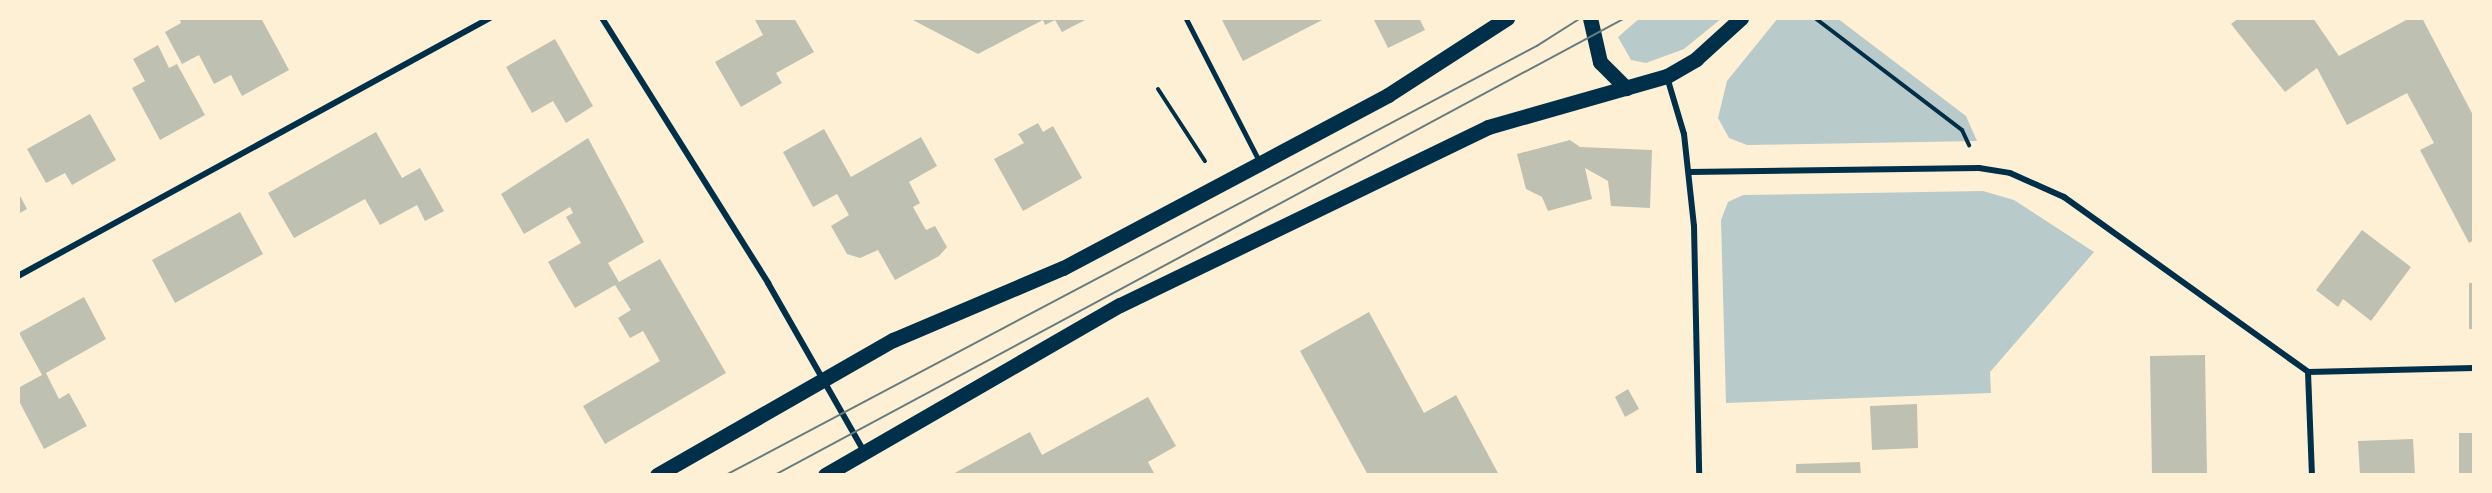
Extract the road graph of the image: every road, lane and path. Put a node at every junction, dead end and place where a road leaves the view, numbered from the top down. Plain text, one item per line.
1 (490, 18) edge
2 (602, 18) edge
3 (1186, 18) edge
4 (1507, 18) edge
5 (1590, 18) edge
6 (1741, 18) edge
7 (1815, 18) edge
8 (1667, 76) junction
9 (1626, 88) junction
10 (1158, 89) dead end
11 (1197, 146) dead end
12 (1261, 163) junction
13 (1979, 168) junction
14 (1689, 172) junction
15 (18, 276) edge
16 (2474, 368) edge
17 (2308, 372) junction
18 (825, 381) junction
19 (864, 451) junction
20 (657, 475) edge
21 (825, 475) edge
22 (1699, 475) edge
23 (2312, 475) edge

1 - 15 street
2 - 18 street
3 - 12 lane
4 - 12 main road
5 - 9 main road
6 - 8 main road
7 - 13 path
8 - 9 main road
8 - 14 street
9 - 19 main road
10 - 11 path
12 - 18 main road
13 - 14 street
13 - 17 street
14 - 22 street
16 - 17 street
17 - 23 street
18 - 19 street
18 - 20 main road
19 - 21 main road

